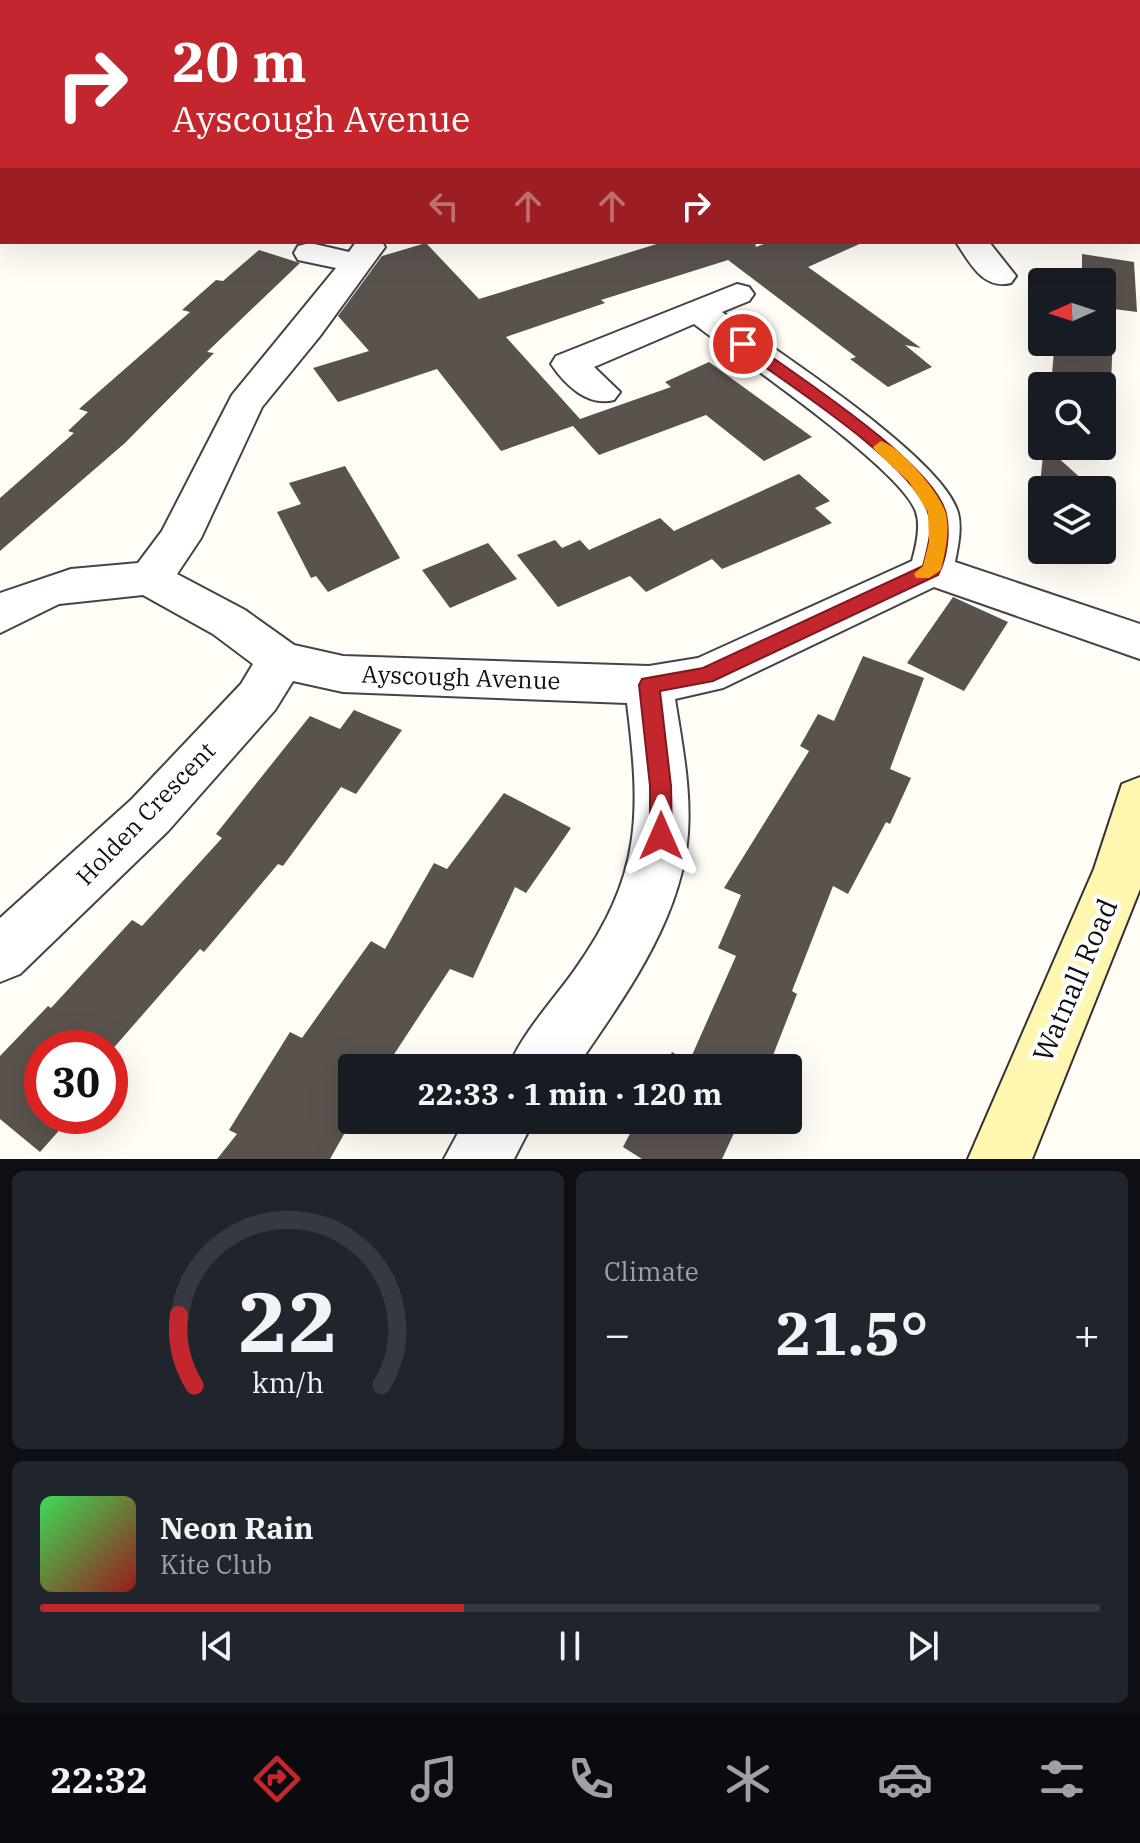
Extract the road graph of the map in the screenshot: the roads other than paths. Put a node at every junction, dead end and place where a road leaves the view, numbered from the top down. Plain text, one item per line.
1 (974, 244) edge
2 (310, 253) dead end
3 (999, 276) dead end
4 (737, 294) dead end
5 (698, 311) junction
6 (601, 392) dead end
7 (932, 570) junction
8 (150, 579) junction
9 (0, 616) edge
10 (1140, 642) edge
11 (281, 660) junction
12 (649, 685) junction
13 (1140, 799) edge
14 (0, 955) edge
15 (549, 1054) edge
16 (493, 1134) edge
17 (476, 1159) edge
18 (1000, 1159) edge

1 - 3 street
2 - 8 street
4 - 5 street
5 - 6 street
5 - 7 street
7 - 10 street
7 - 12 street, Ayscough Avenue
8 - 9 street
8 - 11 street, Ayscough Avenue
11 - 12 street, Ayscough Avenue
11 - 14 street, Holden Crescent
12 - 15 street
13 - 18 main road, Watnall Road
16 - 17 street

